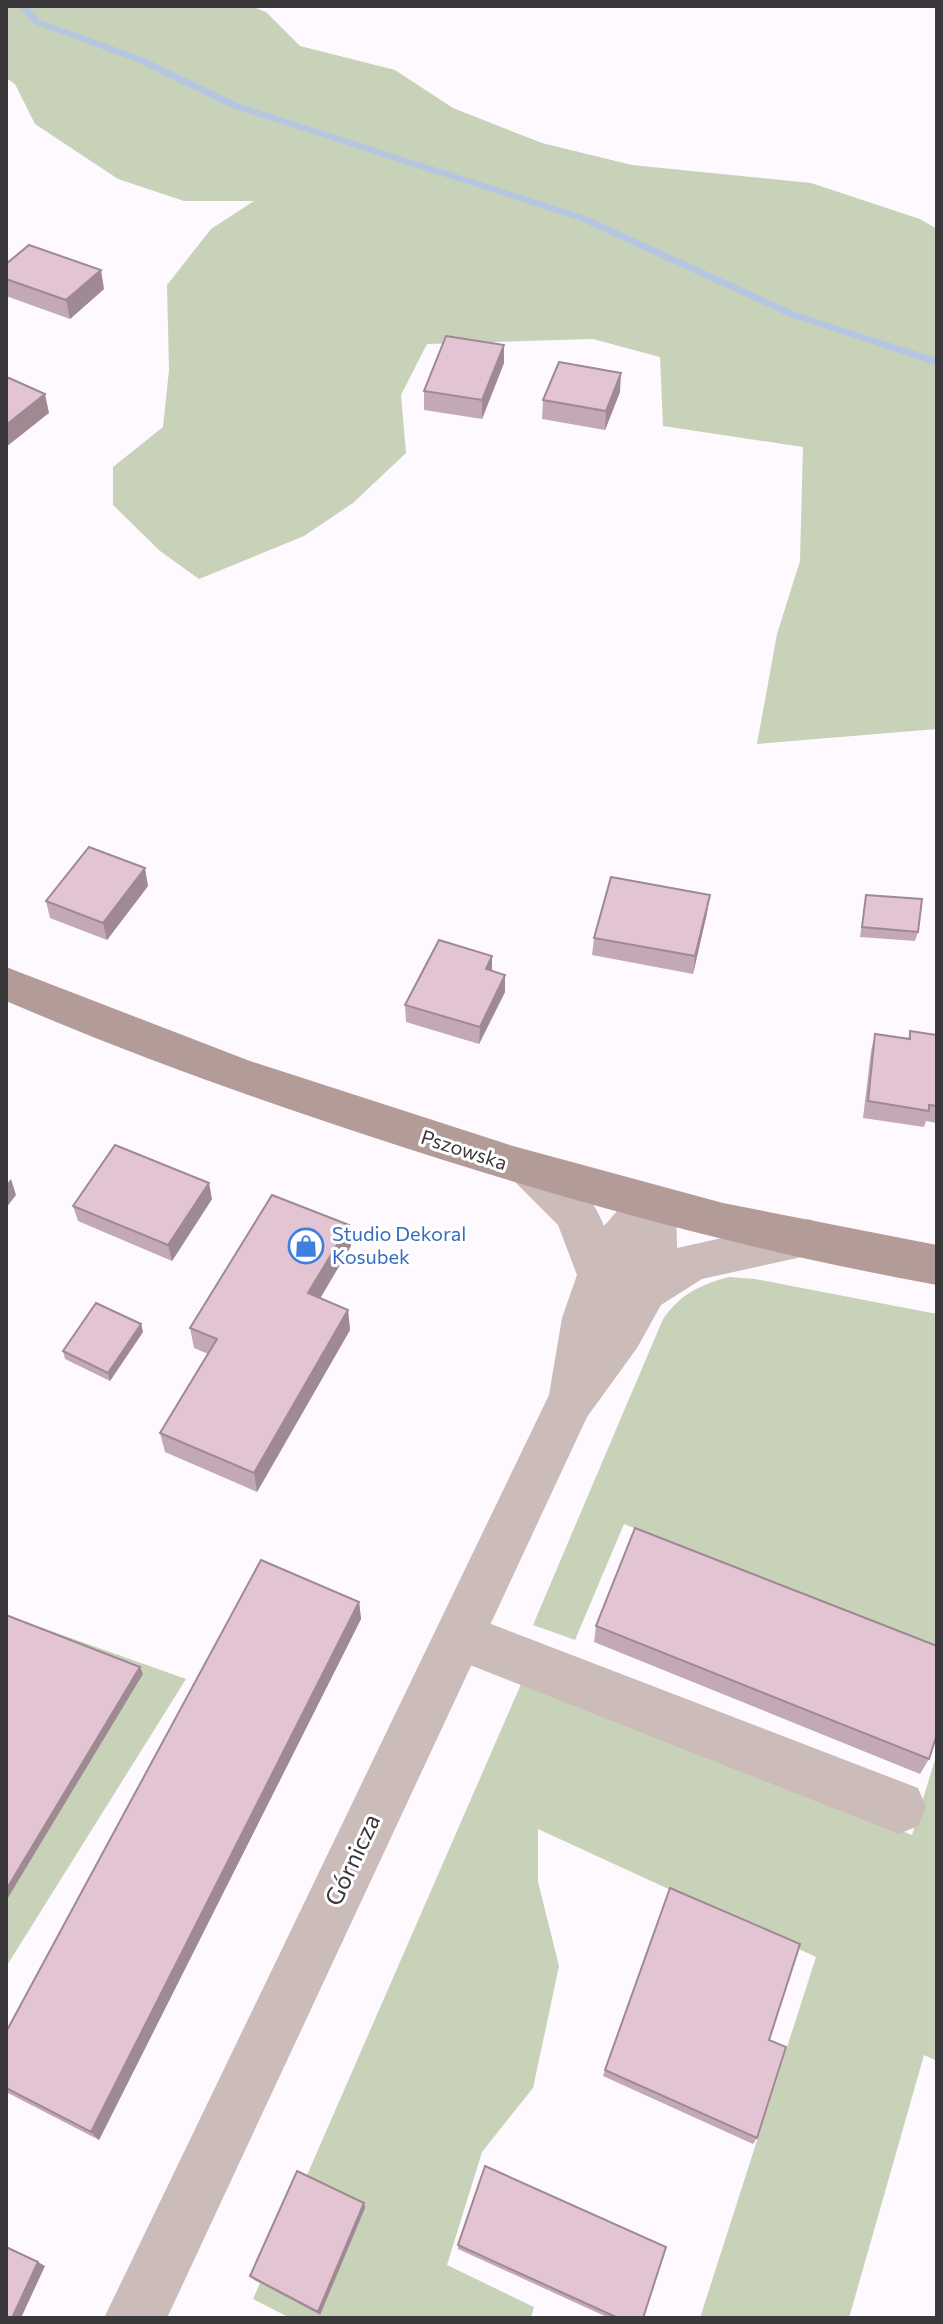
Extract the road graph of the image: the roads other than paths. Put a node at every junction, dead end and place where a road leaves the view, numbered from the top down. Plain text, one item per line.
1 (6, 983) edge
2 (533, 1171) junction
3 (654, 1203) junction
4 (808, 1238) junction
5 (937, 1265) edge
6 (620, 1286) junction
7 (460, 1637) junction
8 (899, 1807) dead end
9 (135, 2318) edge

1 - 2 main road, Pszowska
2 - 3 main road, Pszowska
2 - 6 street
3 - 4 main road, Pszowska
3 - 6 street, Górnicza
4 - 5 main road, Pszowska
4 - 6 street
6 - 7 street, Górnicza
7 - 8 street
7 - 9 street, Górnicza

